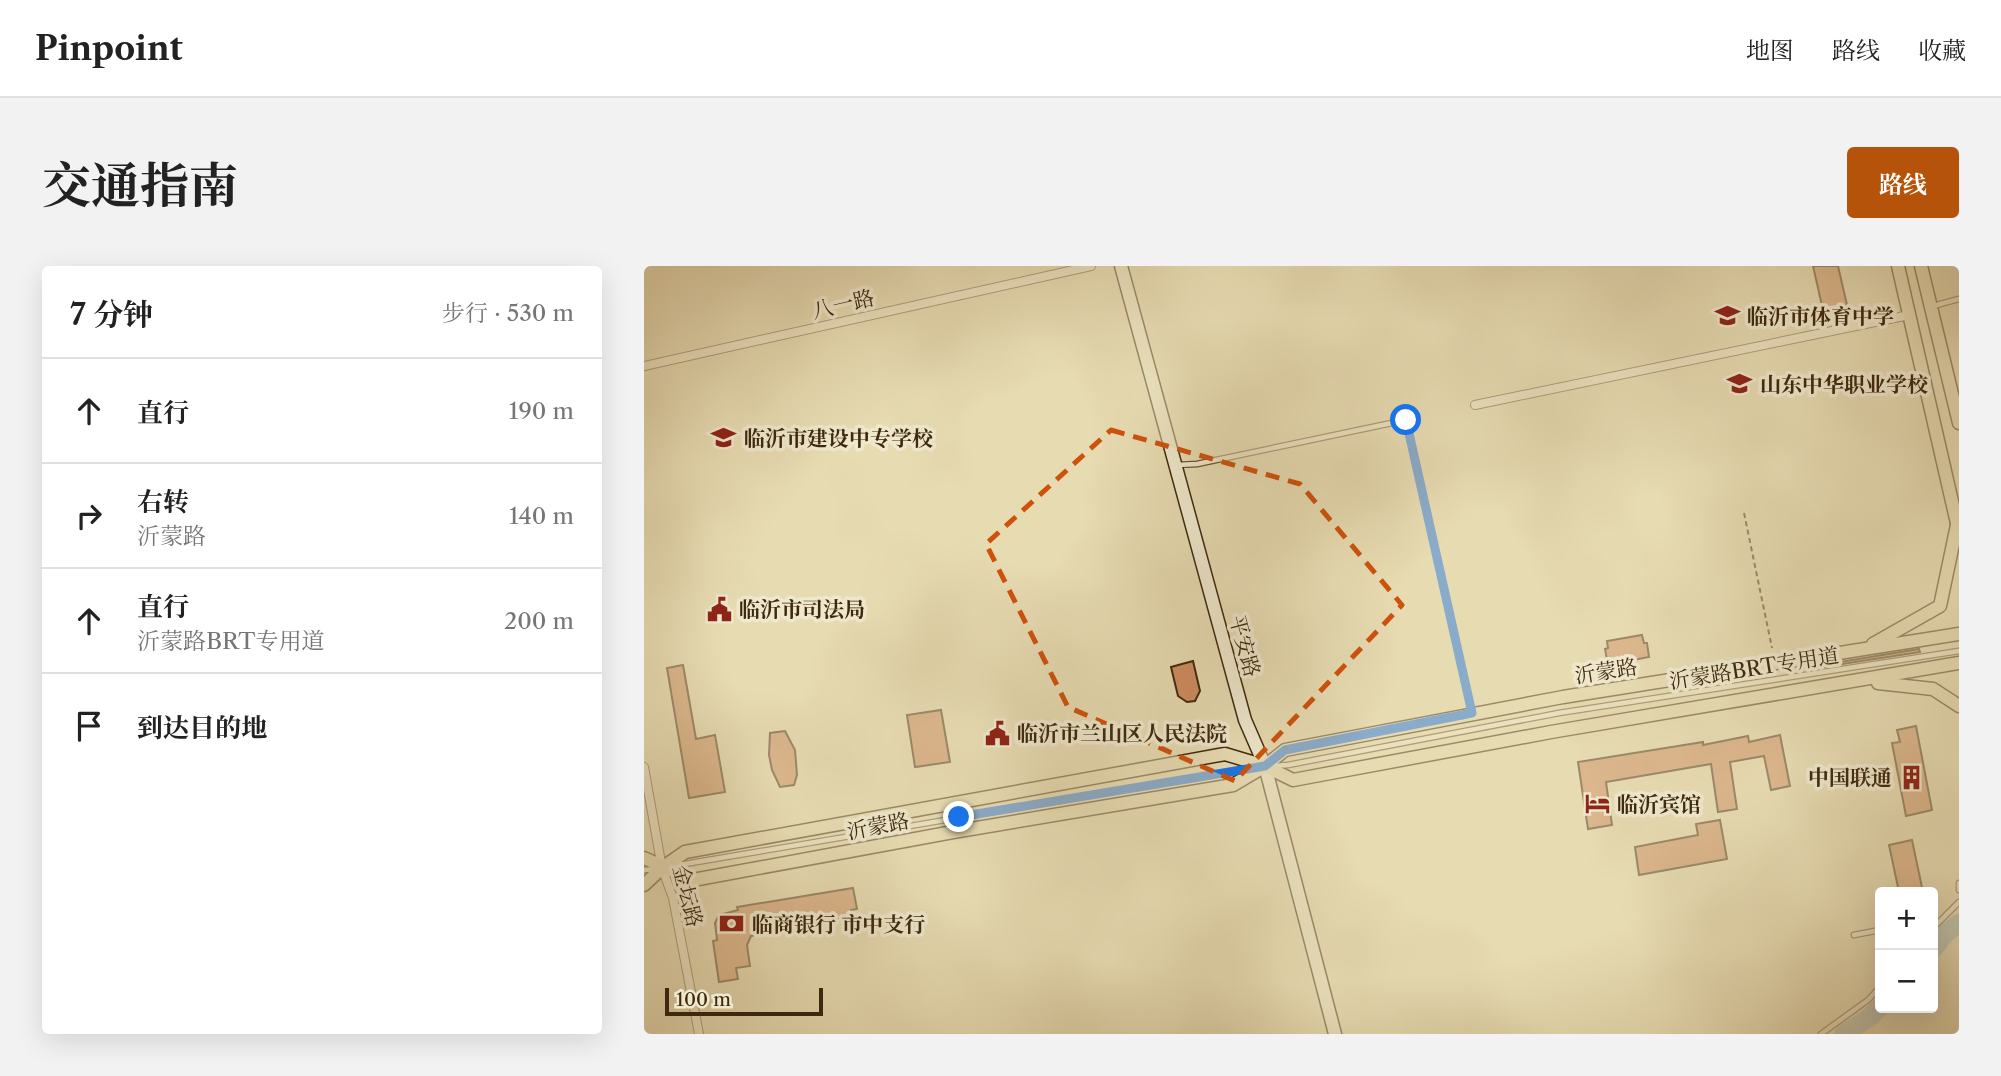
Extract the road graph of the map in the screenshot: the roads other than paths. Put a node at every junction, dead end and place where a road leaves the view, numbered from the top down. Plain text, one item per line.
1 (1091, 266) edge
2 (1121, 266) edge
3 (1898, 266) edge
4 (1921, 266) edge
5 (1959, 299) edge
6 (1931, 307) junction
7 (1909, 316) junction
8 (644, 366) edge
9 (1957, 401) edge
10 (1475, 405) dead end
11 (1959, 423) edge
12 (1175, 465) junction
13 (1958, 528) edge
14 (1959, 634) edge
15 (1865, 648) junction
16 (1959, 651) edge
17 (1959, 663) edge
18 (1863, 681) junction
19 (1959, 706) edge
20 (1472, 713) junction
21 (1265, 766) junction
22 (644, 767) edge
23 (644, 858) edge
24 (662, 868) junction
25 (644, 870) edge
26 (1959, 883) edge
27 (644, 885) edge
28 (1959, 890) edge
29 (1959, 902) edge
30 (1942, 917) junction
31 (1938, 918) edge
32 (1938, 922) edge
33 (1875, 931) edge
34 (1854, 935) dead end
35 (1875, 992) edge
36 (699, 1034) edge
37 (1335, 1034) edge
38 (1821, 1034) edge

1 - 8 street, 八一路
2 - 12 main road, 平安路
3 - 7 main road
4 - 6 main road
5 - 6 lane
6 - 9 main road
7 - 10 street
7 - 13 main road
9 - 11 main road
12 - 20 lane
12 - 21 main road, 平安路
13 - 15 main road
14 - 15 main road, 沂蒙路
15 - 20 main road, 沂蒙路
16 - 21 lane, 沂蒙路BRT专用道
17 - 18 main road, 沂蒙路
18 - 19 main road
18 - 21 main road, 沂蒙路
20 - 21 main road, 沂蒙路
21 - 24 main road, 沂蒙路
21 - 24 main road, 沂蒙路
21 - 37 main road, 平安路
22 - 24 street, 金坛路
23 - 24 main road, 沂蒙路
24 - 25 lane
24 - 27 main road, 沂蒙路
24 - 36 street, 金坛路
26 - 28 lane
29 - 30 lane
30 - 31 lane
30 - 32 lane
33 - 34 lane
35 - 38 lane

